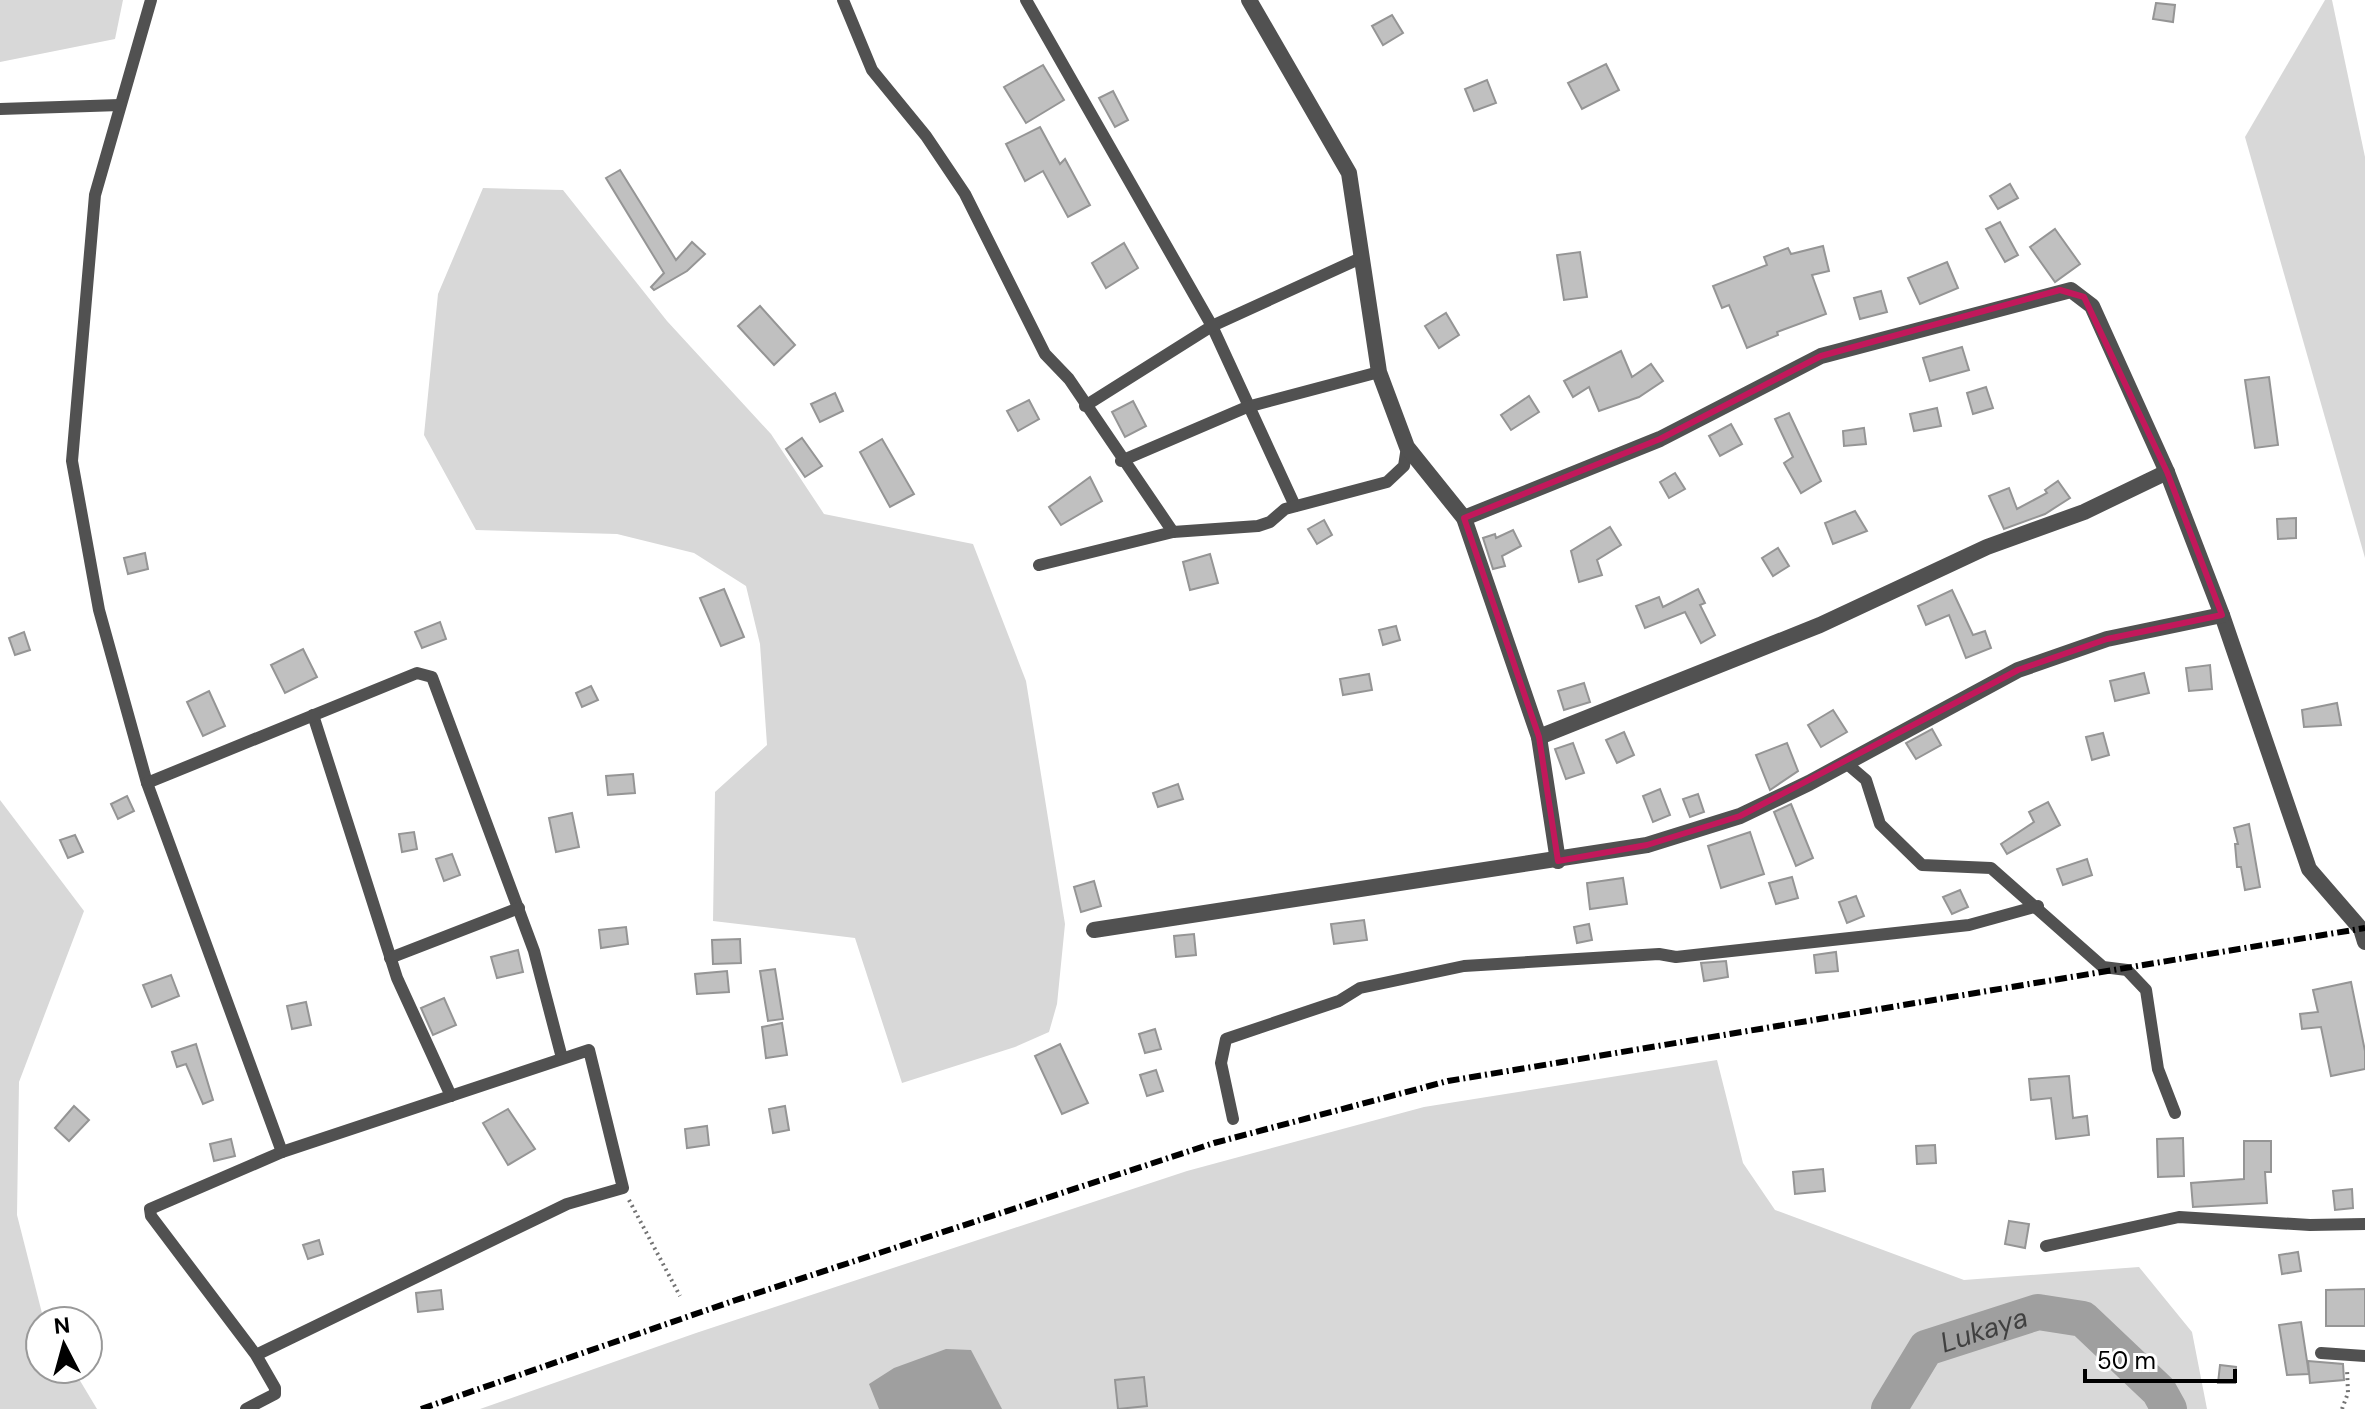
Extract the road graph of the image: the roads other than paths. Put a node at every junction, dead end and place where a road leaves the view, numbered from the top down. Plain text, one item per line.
1 (151, 0) edge
2 (843, 0) edge
3 (1026, 0) edge
4 (1249, 0) edge
5 (120, 105) junction
6 (0, 109) edge
7 (1363, 257) junction
8 (1212, 326) junction
9 (1379, 372) junction
10 (1085, 406) junction
11 (1247, 407) junction
12 (1407, 447) junction
13 (1121, 461) junction
14 (2167, 472) junction
15 (1295, 506) junction
16 (1464, 518) junction
17 (1173, 532) junction
18 (1039, 565) dead end
19 (2222, 615) junction
20 (313, 715) junction
21 (1539, 737) junction
22 (1846, 763) junction
23 (147, 783) junction
24 (1558, 861) junction
25 (2038, 906) junction
26 (519, 908) junction
27 (1094, 930) dead end
28 (2365, 942) edge
29 (390, 958) junction
30 (562, 1058) junction
31 (451, 1096) junction
32 (2175, 1113) dead end
33 (1233, 1119) dead end
34 (282, 1152) junction
35 (2365, 1224) edge
36 (2046, 1246) dead end
37 (2321, 1353) dead end
38 (256, 1355) junction
39 (2365, 1356) edge
40 (246, 1409) edge

1 - 5 lane
2 - 10 lane
3 - 8 lane
4 - 7 street
5 - 6 lane
5 - 23 lane
7 - 8 lane
7 - 9 street
8 - 10 lane
8 - 11 lane
9 - 11 lane
9 - 12 street
10 - 13 lane
11 - 13 lane
11 - 15 lane
12 - 15 lane
12 - 16 street
13 - 17 lane
14 - 16 street
14 - 19 street
14 - 21 street
15 - 17 lane
16 - 21 street
17 - 18 lane
19 - 22 street
19 - 28 street
20 - 23 lane
20 - 26 lane
20 - 29 lane
21 - 24 street
22 - 24 street
22 - 25 lane
23 - 34 lane
24 - 27 street
25 - 32 lane
25 - 33 lane
26 - 29 lane
26 - 30 lane
29 - 31 lane
30 - 31 lane
30 - 38 lane
31 - 34 lane
34 - 38 lane
35 - 36 lane
37 - 39 lane
38 - 40 lane

